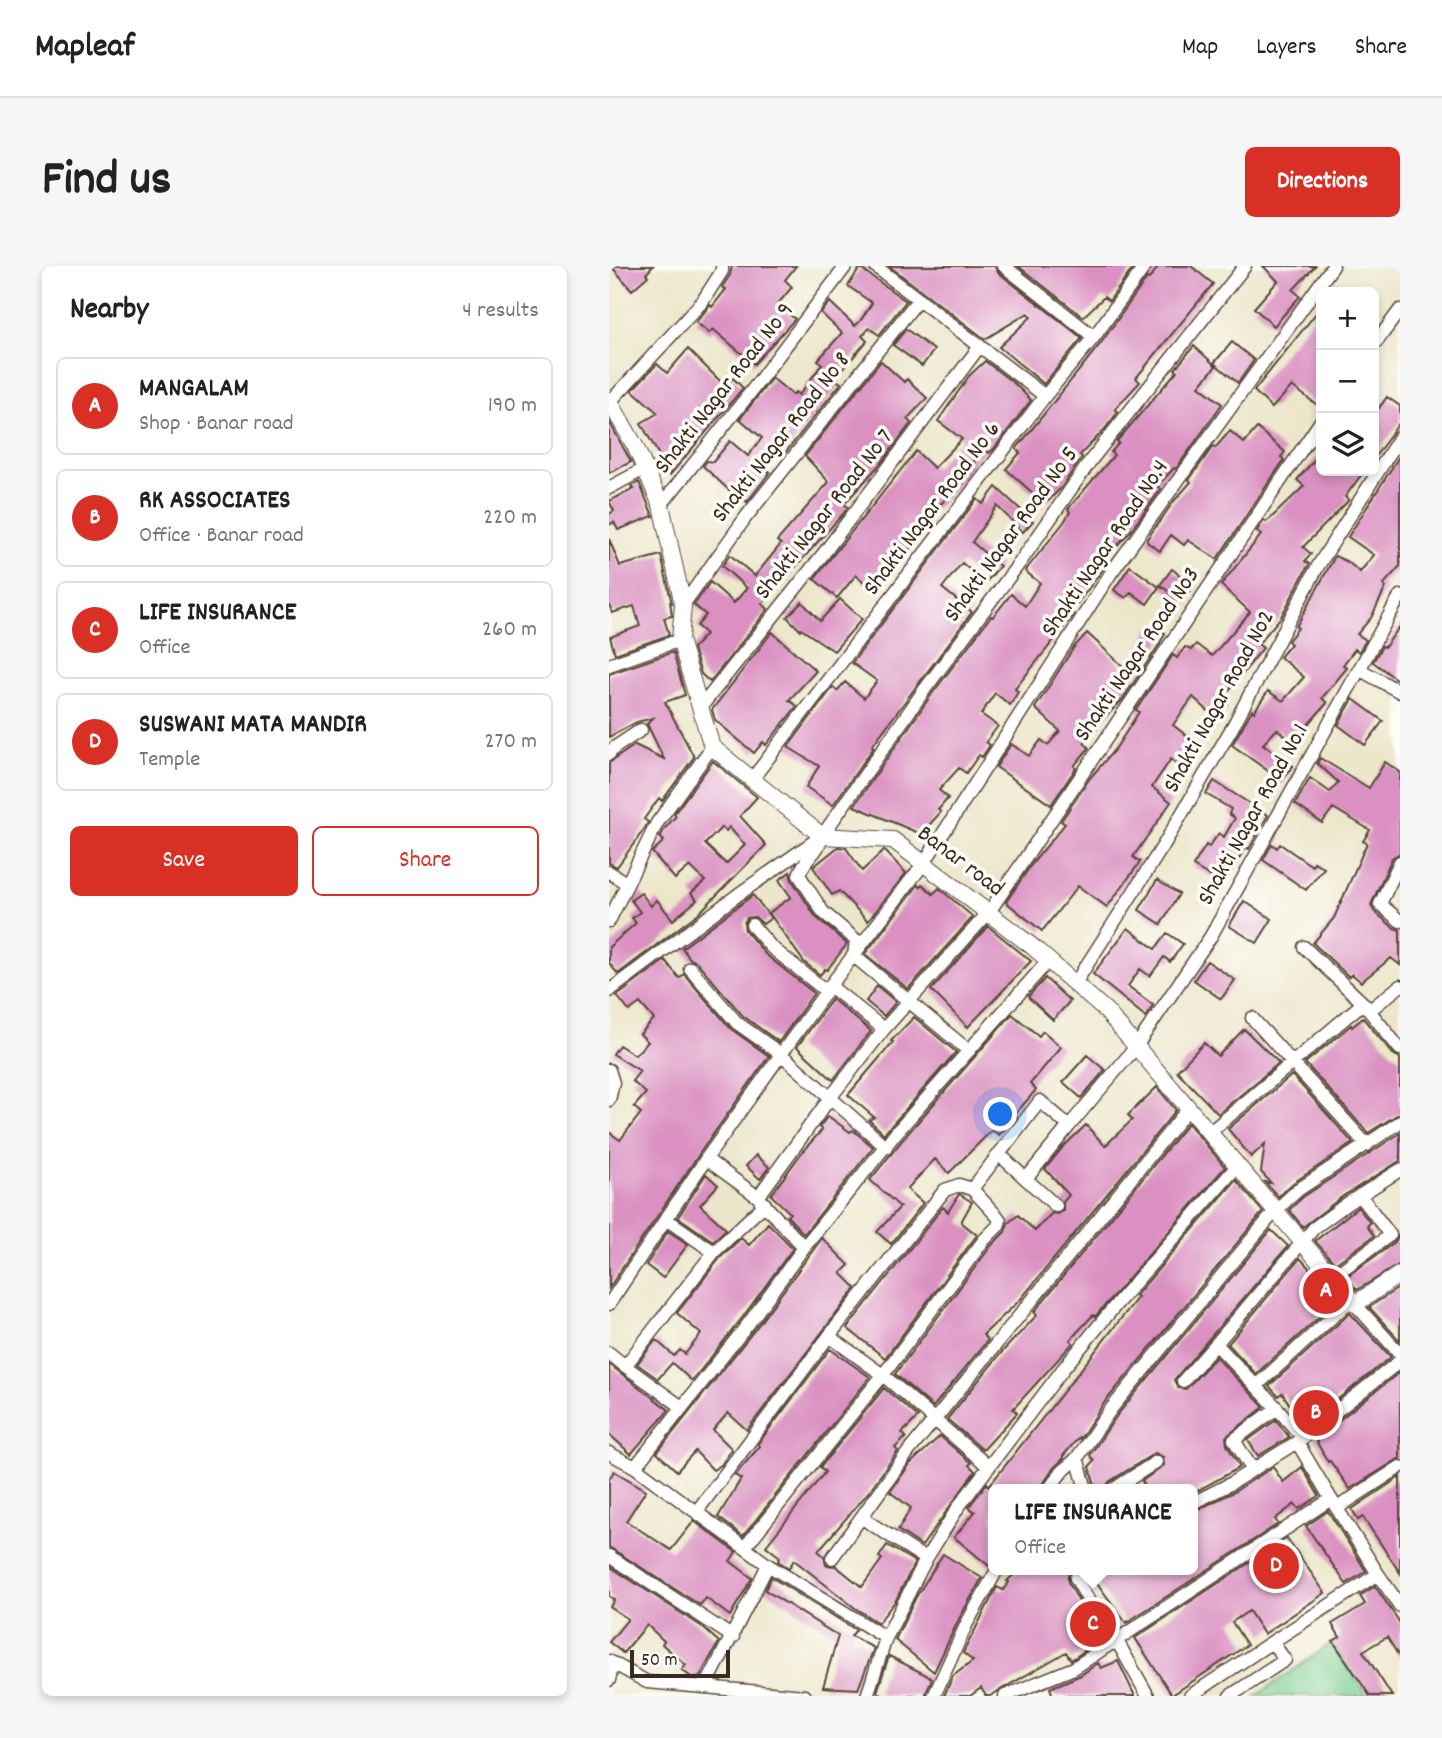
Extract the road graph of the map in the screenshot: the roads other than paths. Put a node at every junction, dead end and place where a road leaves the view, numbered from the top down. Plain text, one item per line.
1 (722, 266) edge
2 (846, 266) edge
3 (875, 266) edge
4 (1004, 266) edge
5 (1245, 266) edge
6 (1333, 266) edge
7 (1142, 267) edge
8 (918, 300) junction
9 (1400, 310) edge
10 (1094, 337) junction
11 (1379, 338) edge
12 (980, 346) junction
13 (1045, 396) junction
14 (610, 401) edge
15 (1316, 428) edge
16 (1400, 437) edge
17 (646, 468) junction
18 (609, 488) edge
19 (661, 505) junction
20 (1400, 596) edge
21 (683, 605) junction
22 (680, 640) junction
23 (609, 665) edge
24 (1359, 669) junction
25 (1400, 692) edge
26 (700, 708) junction
27 (641, 730) dead end
28 (712, 747) junction
29 (609, 754) edge
30 (753, 778) junction
31 (822, 836) junction
32 (1400, 862) edge
33 (924, 863) junction
34 (609, 873) edge
35 (626, 883) junction
36 (989, 912) junction
37 (609, 921) edge
38 (1400, 921) edge
39 (752, 925) dead end
40 (1304, 947) dead end
41 (854, 956) junction
42 (1048, 961) junction
43 (690, 968) dead end
44 (1074, 985) junction
45 (1400, 986) edge
46 (828, 988) junction
47 (609, 992) edge
48 (909, 1000) junction
49 (1367, 1006) junction
50 (1252, 1018) dead end
51 (884, 1029) junction
52 (1135, 1048) junction
53 (1400, 1049) edge
54 (969, 1051) junction
55 (781, 1054) junction
56 (1293, 1061) junction
57 (609, 1070) edge
58 (830, 1098) junction
59 (609, 1100) edge
60 (1188, 1109) junction
61 (1400, 1122) edge
62 (1069, 1126) junction
63 (1209, 1133) junction
64 (1367, 1145) junction
65 (886, 1147) junction
66 (999, 1154) junction
67 (706, 1159) junction
68 (1238, 1165) junction
69 (1400, 1170) edge
70 (1026, 1179) junction
71 (972, 1189) junction
72 (1360, 1195) junction
73 (761, 1201) junction
74 (1056, 1206) dead end
75 (1276, 1210) junction
76 (666, 1219) junction
77 (1301, 1241) junction
78 (804, 1247) junction
79 (714, 1252) junction
80 (1400, 1274) edge
81 (1332, 1277) junction
82 (1353, 1302) junction
83 (609, 1304) edge
84 (829, 1336) junction
85 (1216, 1344) junction
86 (609, 1353) edge
87 (1400, 1354) edge
88 (1400, 1361) edge
89 (625, 1366) junction
90 (883, 1375) junction
91 (1183, 1381) dead end
92 (1257, 1386) junction
93 (682, 1407) junction
94 (1277, 1408) junction
95 (934, 1421) junction
96 (1300, 1440) junction
97 (609, 1453) edge
98 (1077, 1458) junction
99 (1156, 1462) dead end
100 (635, 1467) junction
101 (989, 1467) junction
102 (1400, 1467) edge
103 (1252, 1469) junction
104 (1053, 1484) edge
105 (1085, 1484) edge
106 (1122, 1484) edge
107 (1198, 1500) edge
108 (1334, 1504) junction
109 (697, 1511) junction
110 (862, 1518) junction
111 (745, 1548) junction
112 (609, 1556) edge
113 (832, 1558) dead end
114 (926, 1559) junction
115 (768, 1565) junction
116 (1378, 1574) junction
117 (994, 1575) edge
118 (1077, 1575) edge
119 (1400, 1606) edge
120 (733, 1637) junction
121 (886, 1638) junction
122 (1272, 1642) junction
123 (1115, 1643) junction
124 (611, 1662) edge
125 (609, 1680) edge
126 (706, 1686) junction
127 (805, 1696) edge
128 (867, 1696) edge
129 (934, 1696) edge
130 (1006, 1696) edge
131 (1148, 1696) edge
132 (1190, 1696) edge
133 (1230, 1696) edge

1 - 14 street
2 - 19 street, Shakti Nagar Road No 9
3 - 8 street
4 - 10 street
5 - 31 street, Shakti Nagar Road No 5
6 - 33 street, Shakti Nagar Road No.4
7 - 10 street, Shakti Nagar Road No 6
8 - 12 street
8 - 21 street, Shakti Nagar Road No 8
9 - 11 street
10 - 13 street, Shakti Nagar Road No 6
12 - 13 street
12 - 26 street, Shakti Nagar Road No 7
13 - 30 street, Shakti Nagar Road No 6
14 - 17 street
15 - 36 street, Shakti Nagar Road No3
16 - 44 street, Shakti Nagar Road No2
17 - 18 street
17 - 19 street
19 - 21 street
20 - 24 street, Shakti Nagar Road No.1
21 - 22 street
22 - 23 street
22 - 26 street
24 - 25 street
24 - 52 street, Shakti Nagar Road No.1
26 - 28 street
27 - 29 street
28 - 30 street
28 - 35 street
30 - 31 street
31 - 33 street, Banar road
31 - 41 street, Shakti Nagar Road No 5
31 - 47 street
32 - 38 street
33 - 36 street, Banar road
33 - 41 street, Shakti Nagar Road No.4
34 - 35 street
35 - 37 street
36 - 42 street, Banar road
36 - 48 street, Shakti Nagar Road No3
39 - 46 street
40 - 49 street
41 - 46 street, Shakti Nagar Road No.4
41 - 48 street
42 - 44 street, Banar road
42 - 54 street
43 - 55 street
44 - 52 street, Banar road
45 - 49 street
46 - 51 street
46 - 55 street, Shakti Nagar Road No.4
48 - 51 street, Shakti Nagar Road No3
48 - 54 street
49 - 53 street
49 - 56 street
50 - 56 street
51 - 58 street, Shakti Nagar Road No3
52 - 60 street, Banar road
52 - 62 street, Shakti Nagar Road No.1
54 - 65 street
55 - 58 street
55 - 67 street, Shakti Nagar Road No.4
56 - 63 street
56 - 64 street
57 - 59 street
58 - 65 street
58 - 73 street, Shakti Nagar Road No3
60 - 63 street, Banar road
60 - 95 street
61 - 64 street
62 - 66 street
62 - 70 street, Shakti Nagar Road No.1
63 - 68 street, Banar road
64 - 75 street
65 - 78 street
66 - 70 street
66 - 71 street
67 - 73 street
67 - 76 street, Shakti Nagar Road No.4
68 - 75 street, Banar road
68 - 101 street
69 - 72 street
70 - 74 street
71 - 84 street
71 - 90 street
72 - 77 street
72 - 81 street
73 - 78 street
73 - 79 street, Shakti Nagar Road No3
75 - 77 street, Banar road
75 - 98 street
76 - 79 street
76 - 83 street, Shakti Nagar Road No.4
77 - 81 street, Banar road
77 - 85 street
78 - 93 street
79 - 89 street, Shakti Nagar Road No3
80 - 82 street
81 - 82 street, Banar road
82 - 87 street
82 - 92 street
84 - 90 street
84 - 109 street
85 - 91 street
85 - 92 street
86 - 89 street
88 - 96 street
89 - 93 street
90 - 95 street
90 - 111 street
92 - 94 street
93 - 100 street
94 - 96 street
94 - 103 street
95 - 101 street
95 - 110 street
96 - 103 street
96 - 108 street
97 - 100 street
98 - 104 street
98 - 105 street
99 - 106 street
100 - 109 street
101 - 114 street
102 - 108 street
103 - 107 street
108 - 116 street
108 - 123 street
109 - 111 street
110 - 113 street
110 - 114 street
111 - 115 street
112 - 120 street
114 - 121 street
115 - 120 street
115 - 121 street
116 - 119 street
116 - 122 street
117 - 129 street
118 - 123 street
120 - 126 street
121 - 128 street
122 - 132 street
122 - 133 street
123 - 130 street
123 - 131 street
124 - 125 street
124 - 126 street
126 - 127 street

